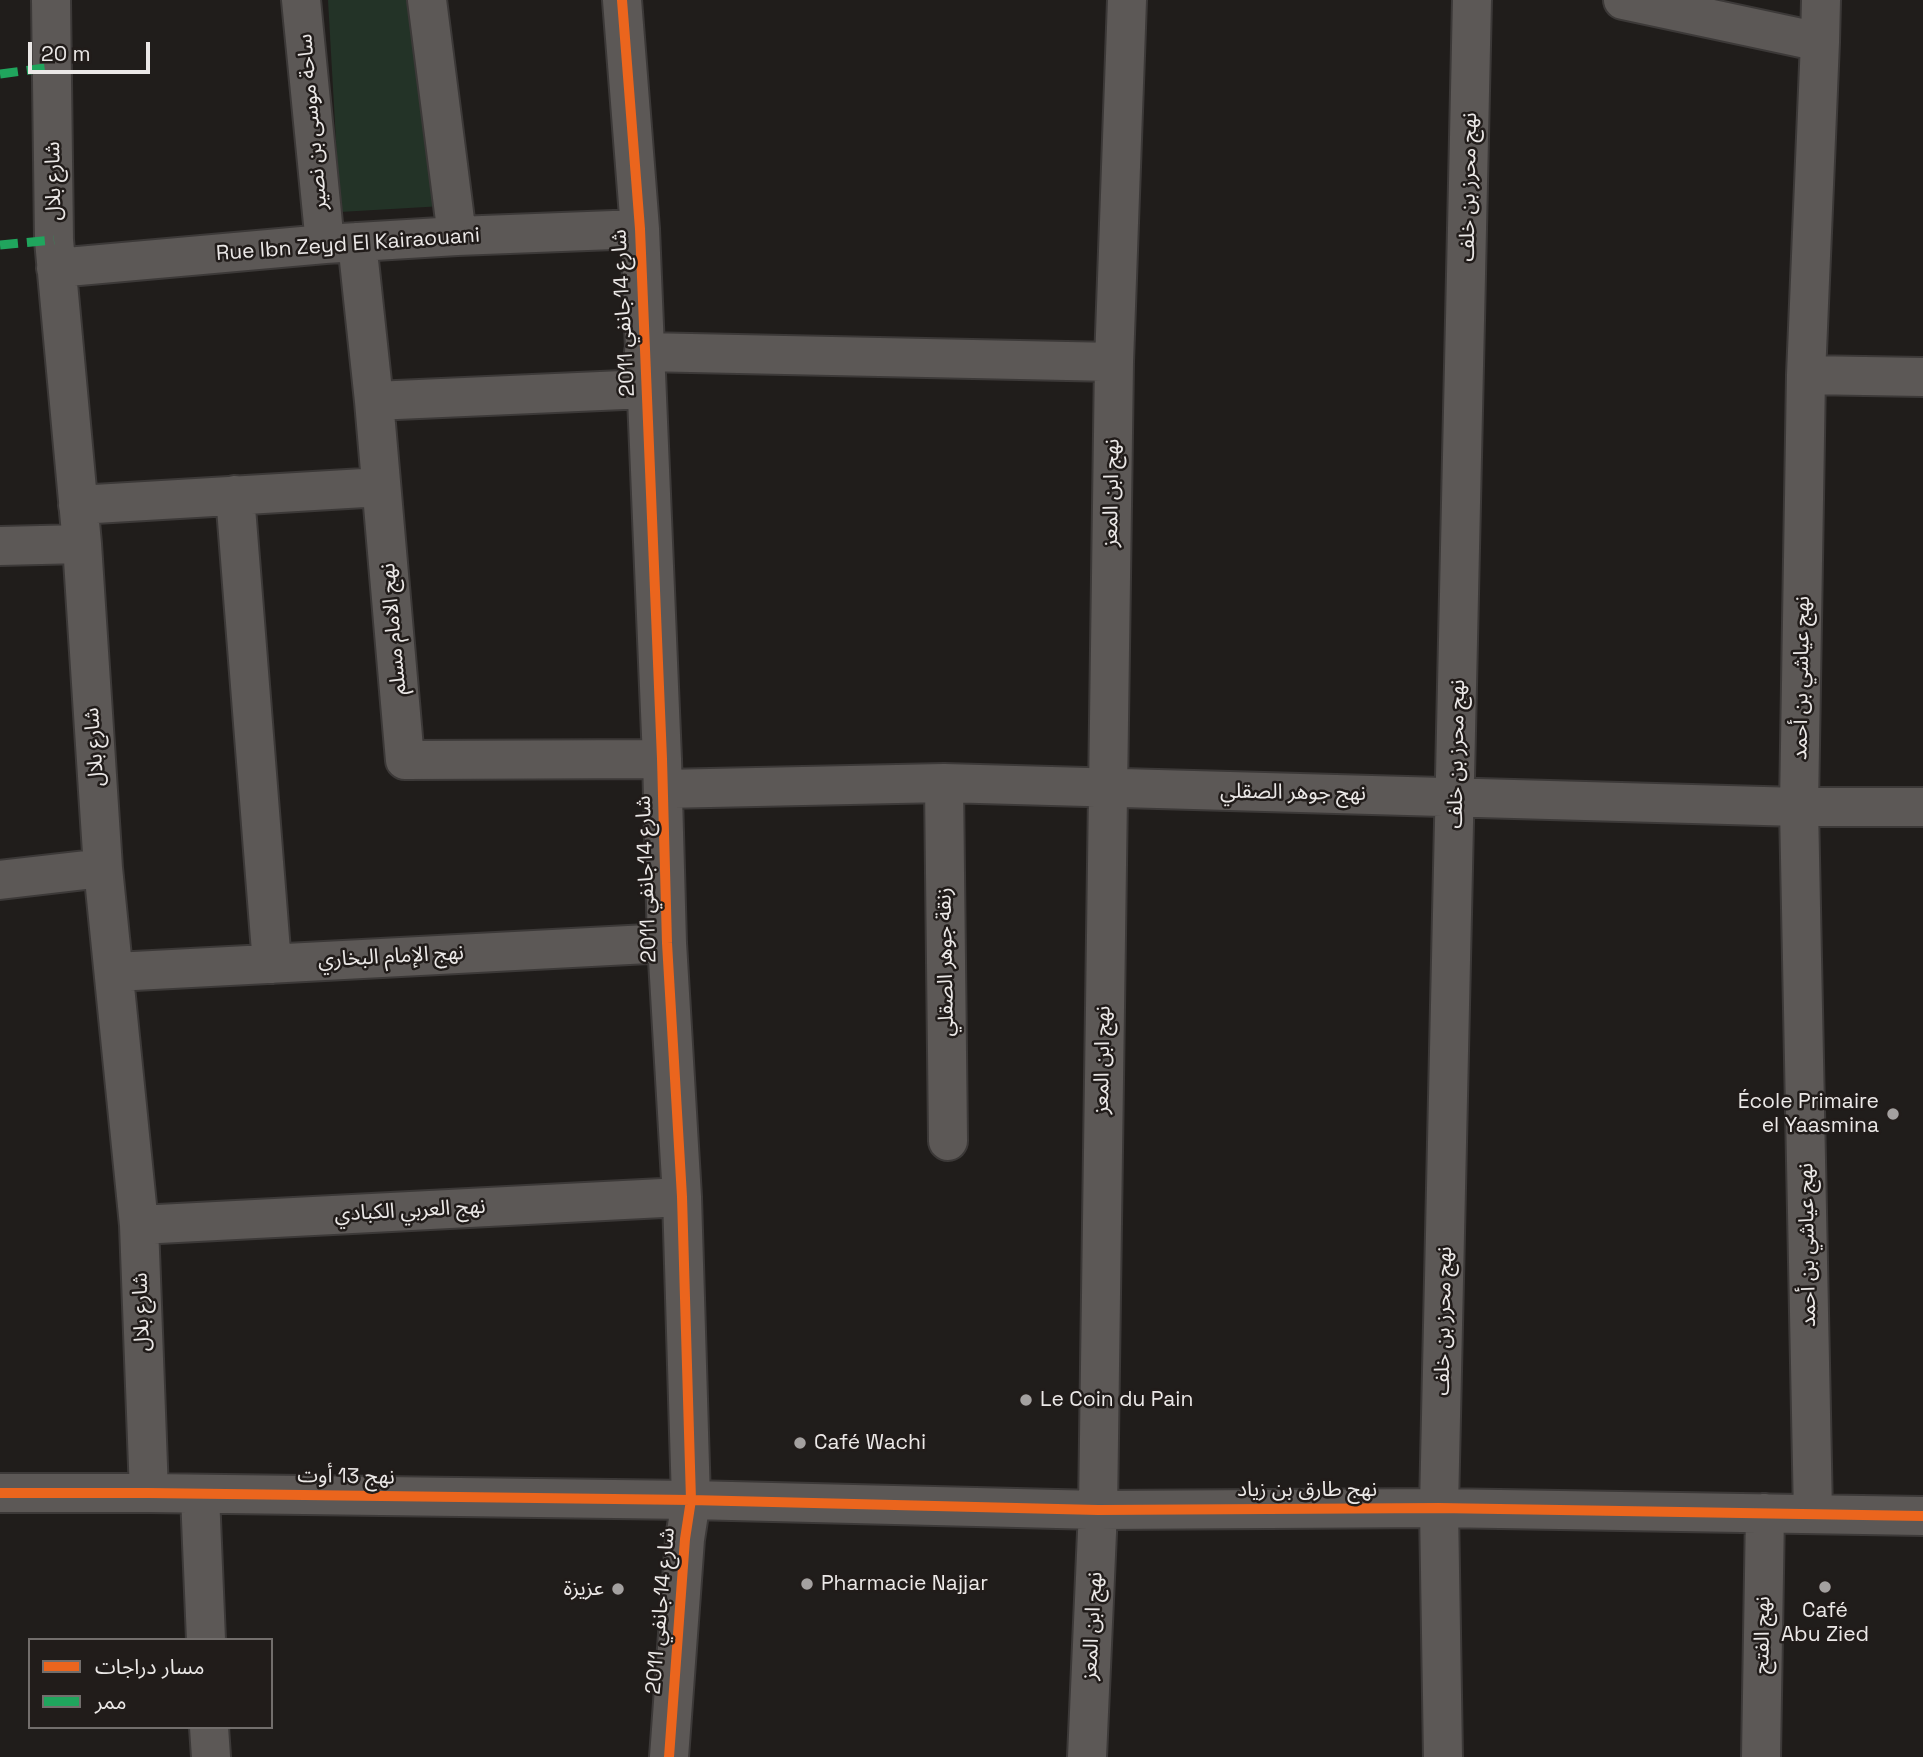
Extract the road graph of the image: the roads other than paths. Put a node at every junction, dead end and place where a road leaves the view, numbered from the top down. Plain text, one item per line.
1 (51, 0) edge
2 (301, 0) edge
3 (427, 0) edge
4 (622, 0) edge
5 (1127, 0) edge
6 (1472, 0) edge
7 (1623, 0) edge
8 (1821, 0) edge
9 (1819, 42) junction
10 (640, 229) junction
11 (457, 236) junction
12 (341, 243) junction
13 (57, 268) junction
14 (644, 352) junction
15 (1114, 362) junction
16 (1805, 375) junction
17 (1923, 377) edge
18 (646, 389) junction
19 (374, 401) junction
20 (381, 487) junction
21 (235, 495) junction
22 (78, 505) junction
23 (82, 544) junction
24 (0, 546) edge
25 (663, 774) junction
26 (944, 783) junction
27 (1107, 789) junction
28 (1456, 797) junction
29 (1800, 807) junction
30 (1923, 807) edge
31 (103, 868) junction
32 (0, 880) edge
33 (667, 943) junction
34 (272, 964) junction
35 (114, 972) junction
36 (948, 1141) dead end
37 (681, 1197) junction
38 (139, 1225) junction
39 (0, 1493) edge
40 (149, 1493) junction
41 (200, 1495) junction
42 (691, 1500) junction
43 (1439, 1508) junction
44 (1098, 1510) junction
45 (1765, 1513) junction
46 (1813, 1514) junction
47 (1923, 1516) edge
48 (206, 1638) edge
49 (209, 1729) edge
50 (211, 1757) edge
51 (669, 1757) edge
52 (1087, 1757) edge
53 (1443, 1757) edge
54 (1761, 1757) edge

1 - 13 street, شارع بلال
2 - 12 street, ساحة موسى بن نصير
3 - 11 street
4 - 10 street, شارع 14جانفي 2011
5 - 15 street, نهج ابن المعز
6 - 28 street, نهج محرز بن خلف
7 - 9 street
8 - 9 street, نهج عياشي بن أحمد
9 - 16 street, نهج عياشي بن أحمد
10 - 11 street, Rue Ibn Zeyd El Kairaouani
10 - 14 street, شارع 14جانفي 2011
11 - 12 street, Rue Ibn Zeyd El Kairaouani
12 - 13 street, Rue Ibn Zeyd El Kairaouani
12 - 19 street, نهج الامام مسلم
13 - 22 street, شارع بلال
14 - 15 street
14 - 18 street, شارع 14جانفي 2011
15 - 27 street, نهج ابن المعز
16 - 17 street
16 - 29 street, نهج عياشي بن أحمد
18 - 19 street
18 - 25 street, شارع 14جانفي 2011
19 - 20 street, نهج الامام مسلم
20 - 21 street
20 - 25 street, نهج الامام مسلم
21 - 22 street
21 - 34 street
22 - 23 street, شارع بلال
23 - 24 street
23 - 31 street, شارع بلال
25 - 26 street, نهج جوهر الصقلي
25 - 33 street, شارع 14جانفي 2011
26 - 27 street, نهج جوهر الصقلي
26 - 36 street, زنقة جوهر الصقلي
27 - 28 street, نهج جوهر الصقلي
27 - 44 street, نهج ابن المعز
28 - 29 street, نهج جوهر الصقلي
28 - 43 street, نهج محرز بن خلف
29 - 30 street, نهج جوهر الصقلي
29 - 46 street, نهج عياشي بن أحمد
31 - 32 street
31 - 35 street, شارع بلال
33 - 34 street, نهج الإمام البخاري
33 - 37 street, شارع 14جانفي 2011
34 - 35 street, نهج الإمام البخاري
35 - 38 street, شارع بلال
37 - 38 street, نهج العربي الكبادي
37 - 42 street, شارع 14جانفي 2011
38 - 40 street, شارع بلال
39 - 40 street, نهج 13 أوت
40 - 41 street, نهج 13 أوت
41 - 42 street, نهج 13 أوت
41 - 48 street
42 - 44 street, نهج طارق بن زياد
42 - 51 street, شارع 14جانفي 2011
43 - 44 street, نهج طارق بن زياد
43 - 45 street, نهج طارق بن زياد
43 - 53 street, نهج محرز بن خلف
44 - 52 street, نهج ابن المعز
45 - 46 street, نهج طارق بن زياد
45 - 54 street, نهج الفتح
46 - 47 street, نهج طارق بن زياد
49 - 50 street

